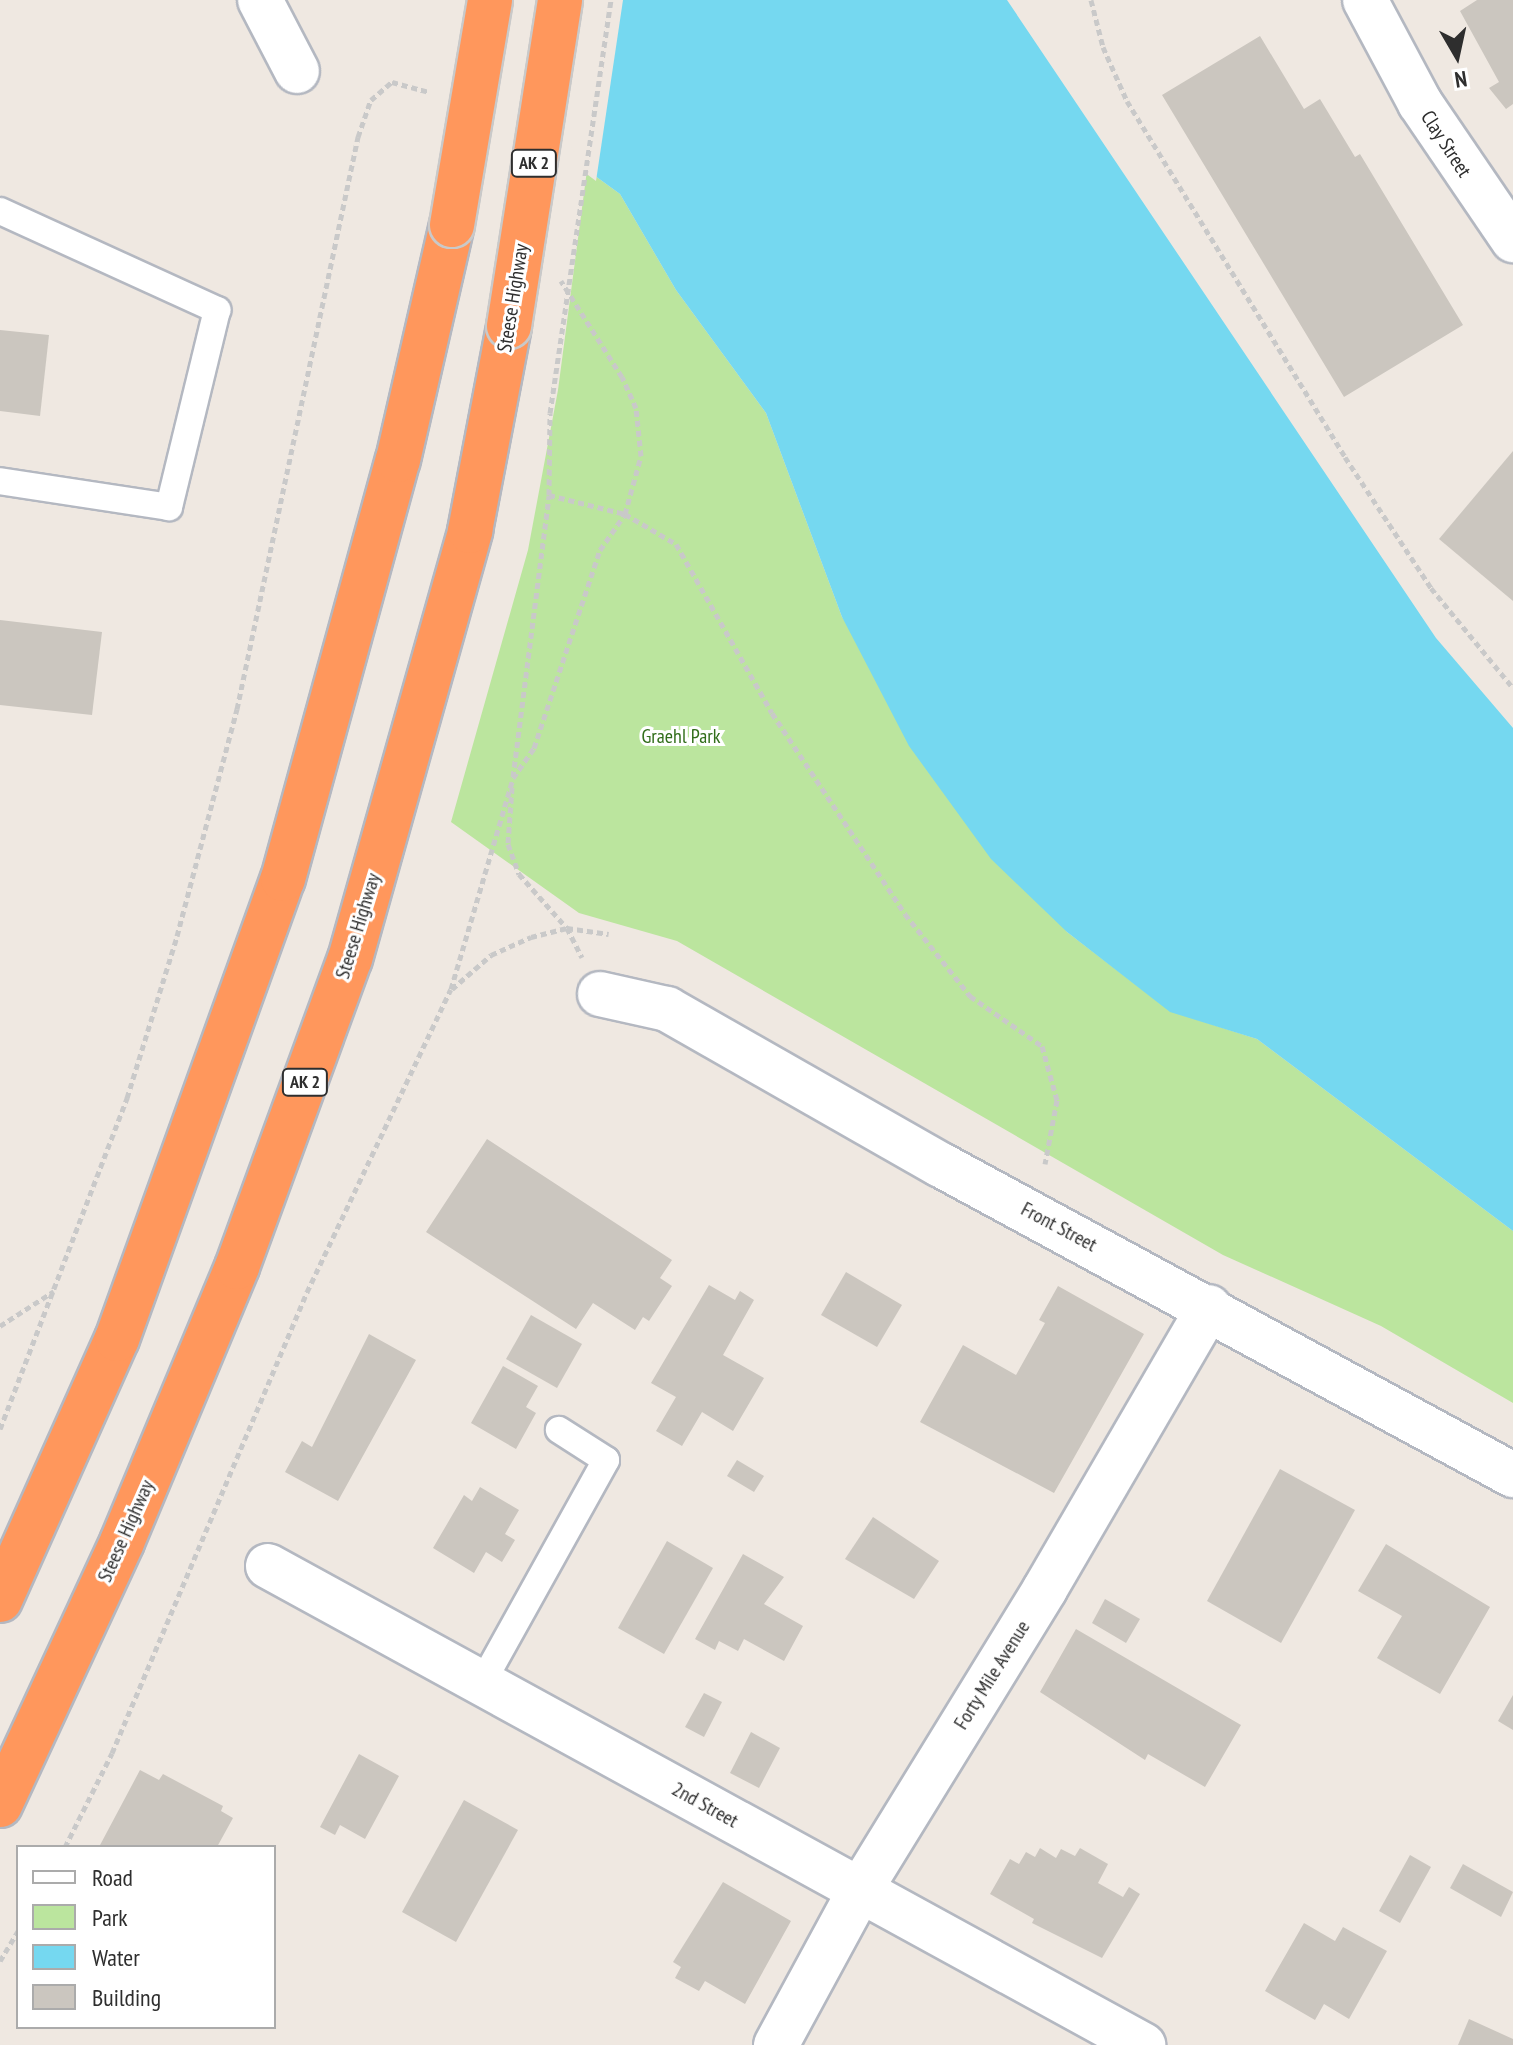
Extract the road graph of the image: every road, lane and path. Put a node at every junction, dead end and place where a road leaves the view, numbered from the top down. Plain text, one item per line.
1 (260, 0) edge
2 (490, 0) edge
3 (560, 0) edge
4 (611, 0) edge
5 (1091, 0) edge
6 (1365, 0) edge
7 (297, 71) dead end
8 (437, 102) dead end
9 (0, 211) edge
10 (1513, 240) edge
11 (552, 268) dead end
12 (0, 481) edge
13 (549, 495) junction
14 (625, 514) junction
15 (1513, 688) edge
16 (513, 778) junction
17 (567, 928) junction
18 (609, 934) dead end
19 (451, 989) junction
20 (600, 994) joint
21 (1045, 1164) dead end
22 (54, 1291) junction
23 (1209, 1307) junction
24 (0, 1326) edge
25 (0, 1429) edge
26 (559, 1430) dead end
27 (1513, 1475) edge
28 (268, 1566) dead end
29 (0, 1600) edge
30 (482, 1683) junction
31 (0, 1805) edge
32 (66, 1845) edge
33 (860, 1890) junction
34 (16, 1934) edge
35 (0, 1961) edge
36 (776, 2045) edge
37 (1143, 2045) edge

1 - 7 street
2 - 29 highway, bridge
3 - 31 highway, Steese Highway / AK 2, bridge
4 - 13 path, bridge
5 - 15 path
6 - 10 street, Clay Street
8 - 22 path
9 - 12 lane
11 - 14 path
13 - 14 path
13 - 16 path
14 - 16 path
14 - 21 path
16 - 17 path
16 - 19 path
17 - 18 path
17 - 19 path
17 - 20 path
19 - 32 path
20 - 23 street, Front Street
22 - 24 path
22 - 25 path
23 - 27 street, Front Street
23 - 33 street, Forty Mile Avenue
26 - 30 lane
28 - 30 street, 2nd Street
30 - 33 street, 2nd Street
33 - 36 street, Forty Mile Avenue
33 - 37 street, 2nd Street
34 - 35 path

